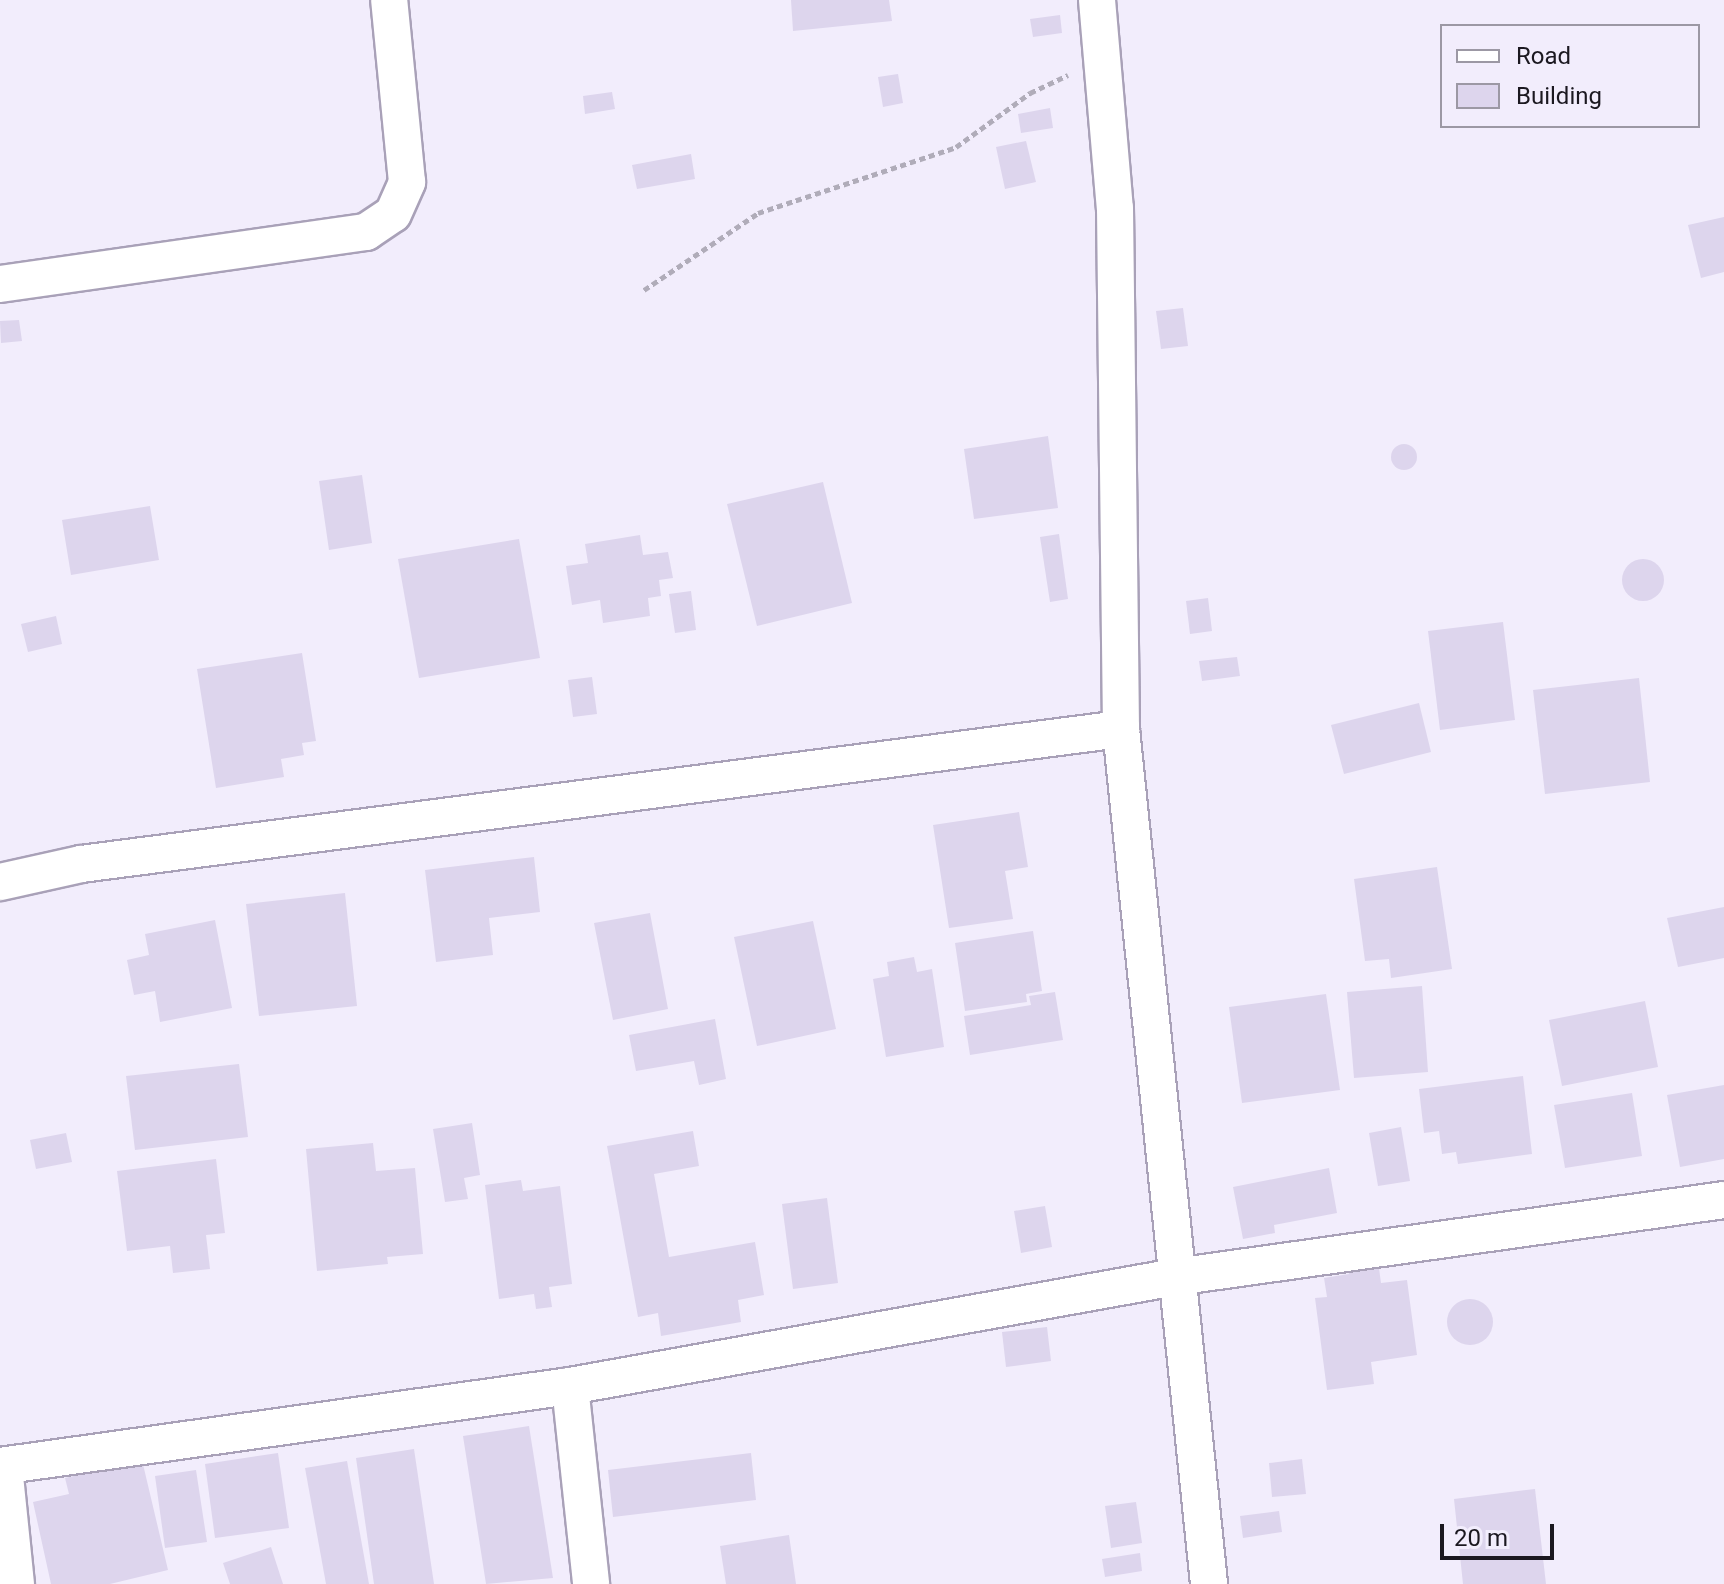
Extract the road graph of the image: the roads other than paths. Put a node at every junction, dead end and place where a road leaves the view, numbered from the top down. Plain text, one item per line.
1 (389, 0) edge
2 (1097, 0) edge
3 (0, 284) edge
4 (1121, 729) junction
5 (0, 882) edge
6 (1724, 1200) edge
7 (1175, 1277) junction
8 (570, 1386) junction
9 (2, 1466) edge
10 (16, 1584) edge
11 (591, 1584) edge
12 (1209, 1584) edge

1 - 3 street
2 - 4 street
4 - 5 street
4 - 7 street
6 - 7 street
7 - 8 street
7 - 12 street
8 - 9 street
8 - 11 street
9 - 10 street

